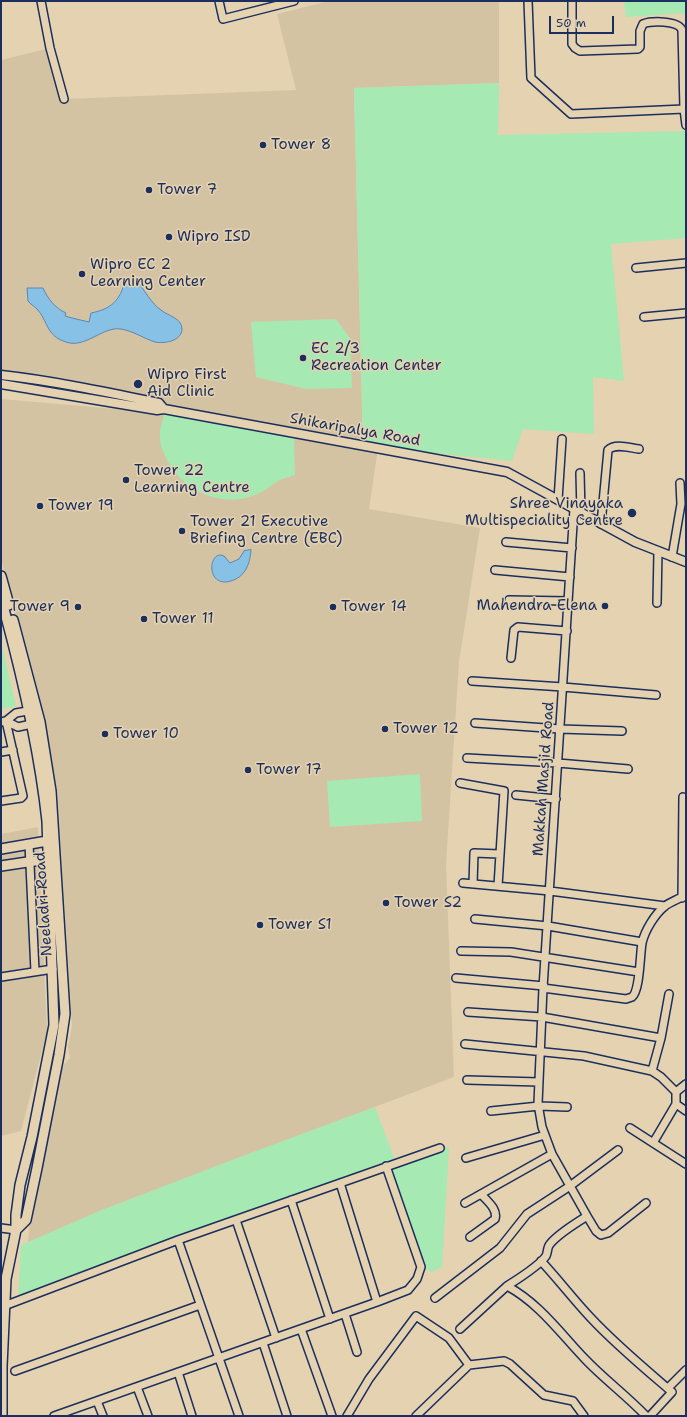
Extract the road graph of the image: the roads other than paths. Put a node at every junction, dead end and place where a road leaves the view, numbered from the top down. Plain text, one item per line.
1 (41, 1) edge
2 (219, 1) edge
3 (294, 1) edge
4 (528, 1) edge
5 (572, 1) edge
6 (64, 99) dead end
7 (684, 109) junction
8 (686, 125) edge
9 (686, 263) edge
10 (636, 268) dead end
11 (686, 313) edge
12 (644, 317) dead end
13 (1, 375) edge
14 (1, 384) edge
15 (164, 410) junction
16 (562, 439) dead end
17 (639, 449) dead end
18 (580, 473) dead end
19 (682, 488) edge
20 (558, 500) junction
21 (578, 511) junction
22 (601, 524) junction
23 (506, 542) dead end
24 (572, 548) junction
25 (658, 551) junction
26 (672, 557) junction
27 (686, 562) edge
28 (495, 570) dead end
29 (1, 576) edge
30 (570, 577) junction
31 (1, 598) edge
32 (509, 600) dead end
33 (568, 601) junction
34 (657, 603) dead end
35 (567, 631) junction
36 (511, 658) dead end
37 (472, 681) dead end
38 (563, 687) junction
39 (656, 695) dead end
40 (33, 710) junction
41 (3, 722) edge
42 (36, 723) junction
43 (476, 723) dead end
44 (560, 729) junction
45 (622, 731) dead end
46 (13, 750) junction
47 (1, 752) edge
48 (467, 758) dead end
49 (558, 763) junction
50 (628, 769) dead end
51 (460, 783) dead end
52 (516, 795) dead end
53 (682, 797) dead end
54 (556, 799) junction
55 (1, 802) edge
56 (51, 841) junction
57 (29, 844) junction
58 (1, 849) edge
59 (500, 854) junction
60 (52, 858) junction
61 (30, 861) junction
62 (1, 866) edge
63 (463, 883) dead end
64 (473, 884) junction
65 (498, 886) junction
66 (550, 891) junction
67 (684, 896) edge
68 (665, 906) junction
69 (475, 919) dead end
70 (548, 926) junction
71 (642, 942) junction
72 (461, 951) dead end
73 (545, 958) junction
74 (53, 969) junction
75 (34, 971) junction
76 (639, 972) junction
77 (1, 977) edge
78 (456, 978) dead end
79 (543, 987) junction
80 (669, 994) dead end
81 (468, 1012) dead end
82 (542, 1017) junction
83 (661, 1038) junction
84 (465, 1044) dead end
85 (540, 1051) junction
86 (652, 1071) junction
87 (467, 1080) dead end
88 (539, 1082) junction
89 (686, 1084) edge
90 (676, 1092) junction
91 (676, 1104) junction
92 (538, 1106) junction
93 (567, 1107) dead end
94 (491, 1110) dead end
95 (686, 1111) edge
96 (630, 1128) dead end
97 (545, 1135) junction
98 (653, 1143) junction
99 (30, 1146) junction
100 (42, 1148) junction
101 (440, 1148) dead end
102 (618, 1150) dead end
103 (552, 1154) junction
104 (466, 1158) dead end
105 (686, 1164) edge
106 (386, 1166) junction
107 (340, 1183) junction
108 (570, 1186) junction
109 (481, 1194) junction
110 (291, 1200) junction
111 (466, 1203) dead end
112 (646, 1204) dead end
113 (587, 1216) junction
114 (236, 1220) junction
115 (1, 1228) edge
116 (16, 1230) junction
117 (470, 1238) dead end
118 (178, 1240) junction
119 (541, 1261) junction
120 (507, 1286) junction
121 (435, 1298) dead end
122 (377, 1302) junction
123 (200, 1305) junction
124 (4, 1306) junction
125 (345, 1314) junction
126 (330, 1319) junction
127 (301, 1329) junction
128 (460, 1329) dead end
129 (276, 1338) junction
130 (263, 1343) junction
131 (357, 1352) dead end
132 (218, 1358) junction
133 (469, 1365) junction
134 (2, 1366) edge
135 (686, 1370) edge
136 (15, 1371) dead end
137 (178, 1372) junction
138 (2, 1386) edge
139 (137, 1387) junction
140 (668, 1388) junction
141 (98, 1401) junction
142 (2, 1416) edge
143 (54, 1416) edge
144 (103, 1416) edge
145 (148, 1416) edge
146 (192, 1416) edge
147 (239, 1416) edge
148 (287, 1416) edge
149 (332, 1416) edge
150 (347, 1416) edge
151 (416, 1416) edge
152 (584, 1416) edge
153 (646, 1416) edge
154 (650, 1416) edge

1 - 6 street
2 - 3 street
4 - 7 street
5 - 7 street
7 - 8 street
9 - 10 street
11 - 12 street
13 - 15 street
14 - 15 street, Shikaripalya Road
15 - 20 street, Shikaripalya Road
16 - 20 street
17 - 22 street
18 - 21 street, Makkah Masjid Road
19 - 26 street
20 - 21 street, Shikaripalya Road
21 - 22 street, Shikaripalya Road
21 - 24 street, Makkah Masjid Road
22 - 25 street, Shikaripalya Road
23 - 24 street
24 - 30 street, Makkah Masjid Road
25 - 26 street, Shikaripalya Road
25 - 34 street
26 - 27 street, Shikaripalya Road
28 - 30 street
29 - 40 main road, Neeladri Road
30 - 33 street, Makkah Masjid Road
31 - 40 main road, Neeladri Road
32 - 33 street
33 - 35 street, Makkah Masjid Road
35 - 36 street
35 - 38 street, Makkah Masjid Road
37 - 38 street
38 - 39 street
38 - 44 street, Makkah Masjid Road
40 - 41 street
40 - 42 main road, Neeladri Road
41 - 42 street
41 - 46 street
42 - 56 main road, Neeladri Road
43 - 44 street
44 - 45 street
44 - 49 street, Makkah Masjid Road
46 - 47 street
46 - 55 street
48 - 49 street
49 - 50 street
49 - 54 street, Makkah Masjid Road
51 - 59 street
52 - 54 street
53 - 67 street
54 - 66 street, Makkah Masjid Road
56 - 57 main road
56 - 60 main road, Neeladri Road
57 - 58 main road
57 - 61 street
59 - 64 street
59 - 65 street
60 - 61 main road
60 - 74 main road, Neeladri Road
60 - 100 main road, Neeladri Road
61 - 62 main road
61 - 75 street
63 - 64 street
64 - 65 street
65 - 66 street
66 - 68 street
66 - 70 street, Makkah Masjid Road
67 - 68 street
68 - 71 street
69 - 70 street
70 - 71 street
70 - 73 street, Makkah Masjid Road
71 - 76 street
72 - 73 street
73 - 76 street
73 - 79 street, Makkah Masjid Road
74 - 75 street
74 - 99 main road, Neeladri Road
75 - 77 street
76 - 79 street
78 - 79 street
79 - 82 street, Makkah Masjid Road
80 - 83 street
81 - 82 street
82 - 83 street
82 - 85 street, Makkah Masjid Road
83 - 86 street
84 - 85 street
85 - 86 street
85 - 88 street, Makkah Masjid Road
86 - 90 street
87 - 88 street
88 - 92 street, Makkah Masjid Road
89 - 90 street
90 - 91 street
91 - 95 street
91 - 98 street
92 - 93 street
92 - 94 street
92 - 97 street, Makkah Masjid Road
96 - 98 street
97 - 103 street, Makkah Masjid Road
97 - 104 street
98 - 105 street
99 - 100 main road
99 - 116 main road, Neeladri Road
100 - 116 main road, Neeladri Road
101 - 106 street
102 - 108 street
103 - 108 street, Makkah Masjid Road
103 - 109 street
106 - 107 street
106 - 122 street
107 - 110 street
107 - 122 street
108 - 113 street, Makkah Masjid Road
108 - 121 street
109 - 111 street
109 - 117 street
110 - 114 street
110 - 126 street
112 - 113 street, Makkah Masjid Road
113 - 119 street
114 - 118 street
114 - 129 street
115 - 116 street
116 - 124 main road, Neeladri Road
118 - 123 street
118 - 124 street
119 - 120 street
119 - 140 street
120 - 128 street
120 - 153 street
122 - 125 street
123 - 132 street
123 - 136 street
124 - 134 main road, Neeladri Road
125 - 126 street
125 - 131 street
126 - 127 street
127 - 129 street
127 - 149 street
129 - 130 street
130 - 132 street
130 - 148 street
132 - 137 street
132 - 147 street
133 - 150 street
133 - 151 street
133 - 152 street
134 - 138 main road, Neeladri Road
135 - 140 street
137 - 139 street
137 - 146 street
138 - 142 main road, Neeladri Road
139 - 141 street
139 - 145 street
140 - 154 street
141 - 143 street
141 - 144 street

